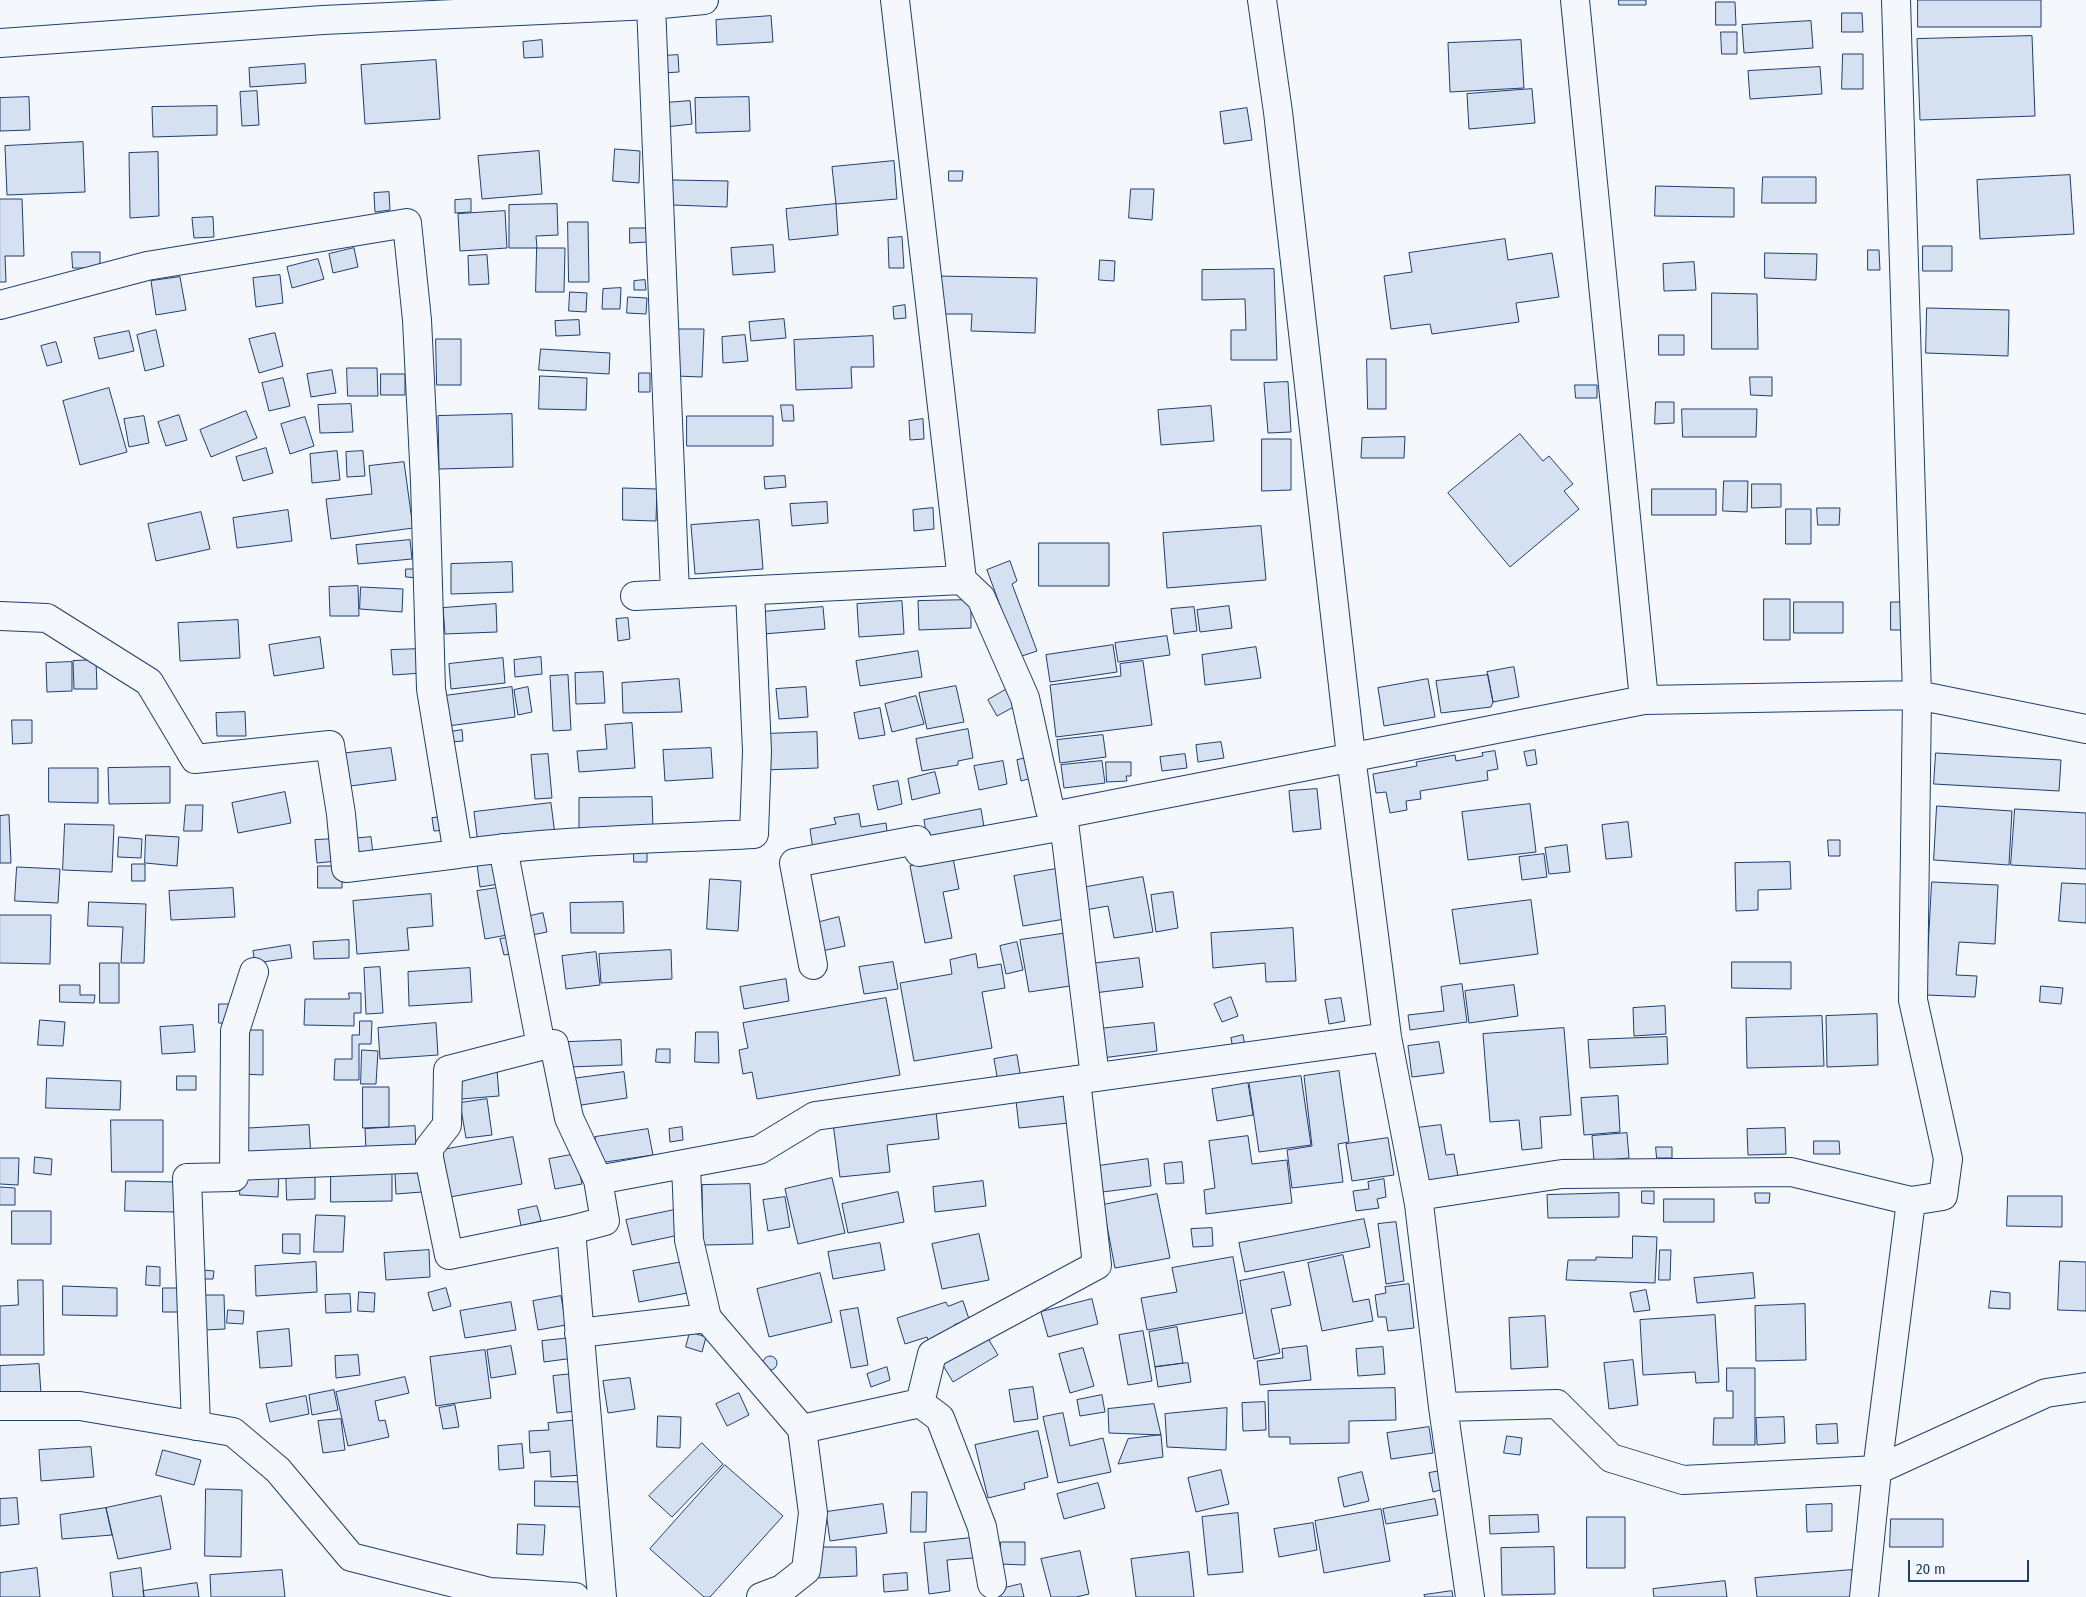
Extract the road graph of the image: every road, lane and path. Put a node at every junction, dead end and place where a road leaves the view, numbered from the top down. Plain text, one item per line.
1 (704, 0) edge
2 (895, 0) edge
3 (1262, 0) edge
4 (1575, 0) edge
5 (1896, 0) edge
6 (561, 4) edge
7 (651, 5) junction
8 (0, 43) edge
9 (0, 305) edge
10 (962, 580) junction
11 (750, 591) junction
12 (676, 594) junction
13 (636, 596) dead end
14 (0, 616) edge
15 (1917, 695) junction
16 (1644, 700) junction
17 (2086, 730) edge
18 (1351, 756) junction
19 (1063, 820) junction
20 (503, 848) junction
21 (458, 854) junction
22 (813, 965) dead end
23 (254, 972) dead end
24 (1387, 1037) junction
25 (541, 1046) junction
26 (1086, 1079) junction
27 (430, 1158) junction
28 (686, 1164) junction
29 (235, 1166) junction
30 (598, 1180) junction
31 (1418, 1196) junction
32 (1911, 1201) junction
33 (571, 1230) junction
34 (708, 1318) junction
35 (579, 1333) junction
36 (2086, 1388) edge
37 (920, 1403) junction
38 (0, 1406) edge
39 (1444, 1407) junction
40 (196, 1426) junction
41 (802, 1429) junction
42 (1877, 1470) junction
43 (992, 1584) dead end
44 (575, 1597) edge
45 (602, 1597) edge
46 (761, 1597) edge
47 (1470, 1597) edge
48 (1864, 1597) edge

1 - 7 street
2 - 10 street
3 - 18 street
4 - 16 street
5 - 15 street
6 - 7 street
6 - 8 street
7 - 12 street
9 - 21 street
10 - 11 street
10 - 19 street
11 - 12 street
11 - 20 street
12 - 13 street
14 - 21 street
15 - 16 street
15 - 17 street
15 - 32 street
16 - 18 street
18 - 19 street
18 - 24 street
19 - 22 street
19 - 26 street
20 - 21 street
20 - 25 street
23 - 29 street
24 - 26 street
24 - 31 street
25 - 27 street
25 - 30 street
26 - 28 street
26 - 37 street
27 - 29 street
27 - 33 street
28 - 30 street
28 - 34 street
29 - 40 street
30 - 33 street
31 - 32 street
31 - 39 street
32 - 42 street
33 - 35 street
34 - 35 street
34 - 41 street
35 - 45 street
36 - 42 street
37 - 41 street
37 - 43 street
38 - 40 street
39 - 42 street
39 - 47 street
40 - 44 street
41 - 46 street
42 - 48 street

